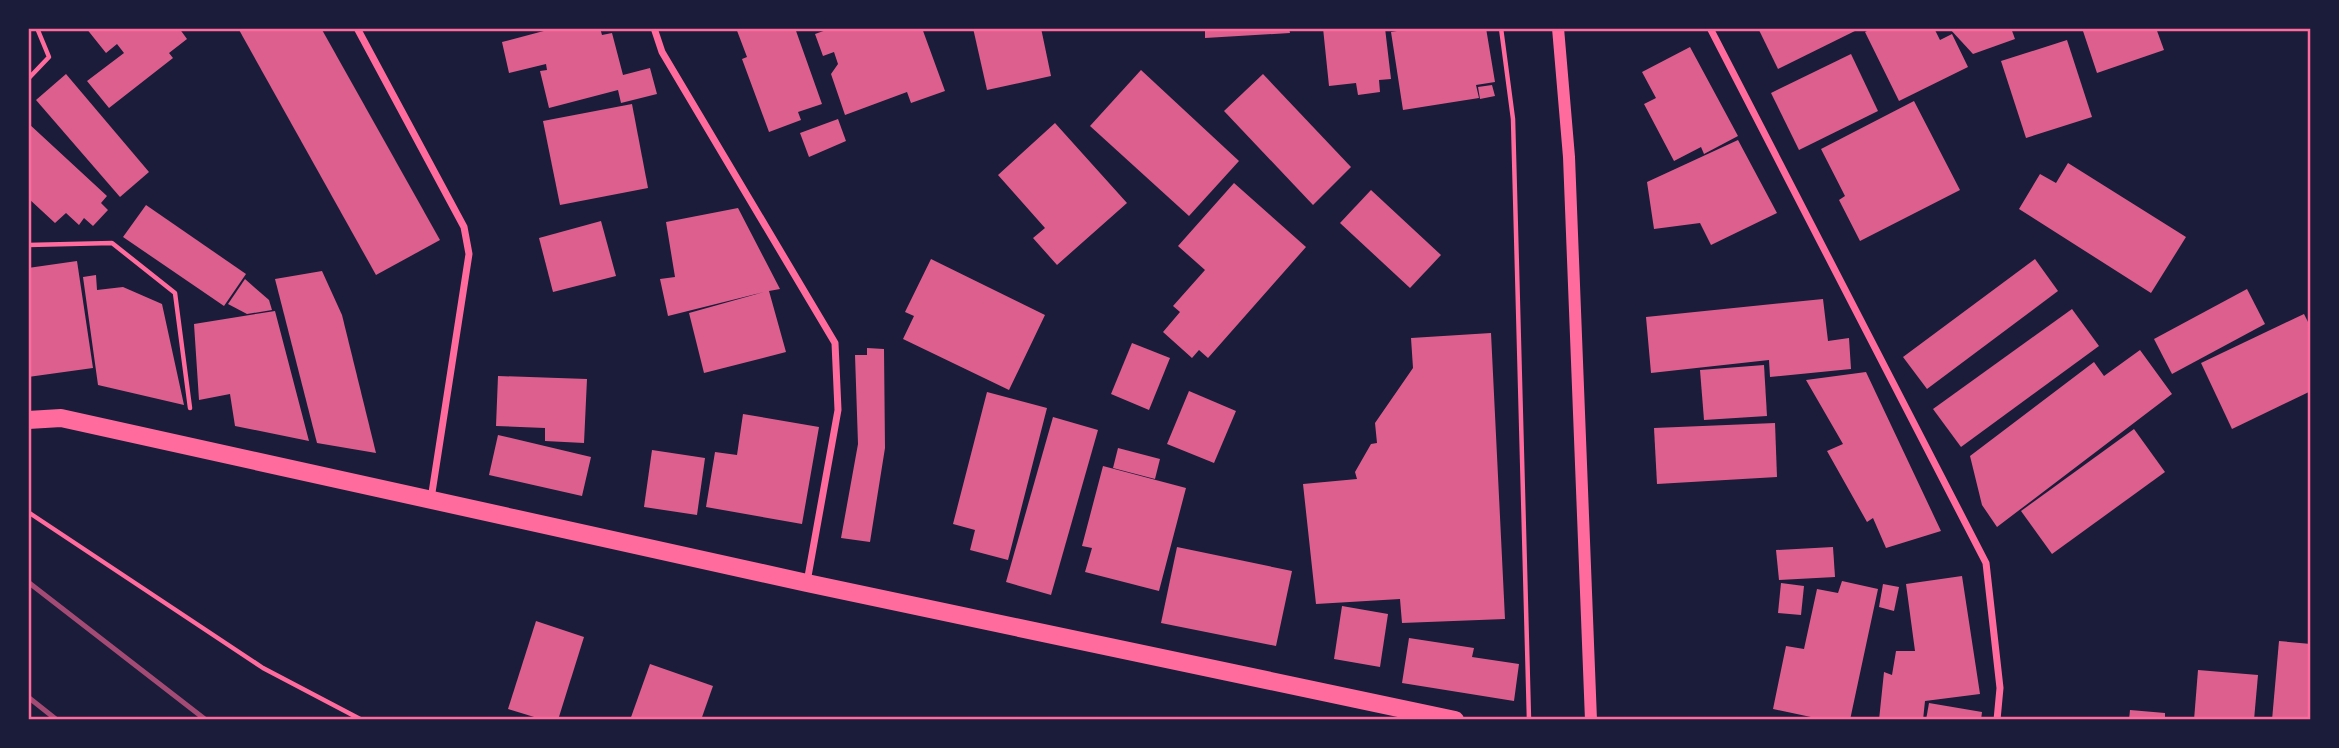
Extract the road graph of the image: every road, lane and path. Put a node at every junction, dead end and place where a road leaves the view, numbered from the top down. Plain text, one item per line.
1 (37, 28) edge
2 (357, 28) edge
3 (654, 28) edge
4 (1502, 28) edge
5 (1558, 28) edge
6 (1710, 28) edge
7 (28, 79) edge
8 (28, 246) edge
9 (28, 421) edge
10 (195, 447) junction
11 (430, 499) junction
12 (28, 512) edge
13 (807, 583) junction
14 (362, 720) edge
15 (1455, 720) edge
16 (1529, 720) edge
17 (1591, 720) edge
18 (1997, 720) edge

1 - 7 path
2 - 11 street
3 - 13 street
4 - 16 path
5 - 17 street
6 - 18 street
8 - 10 path
9 - 10 main road
10 - 11 main road
11 - 13 main road
12 - 14 path
13 - 15 main road

